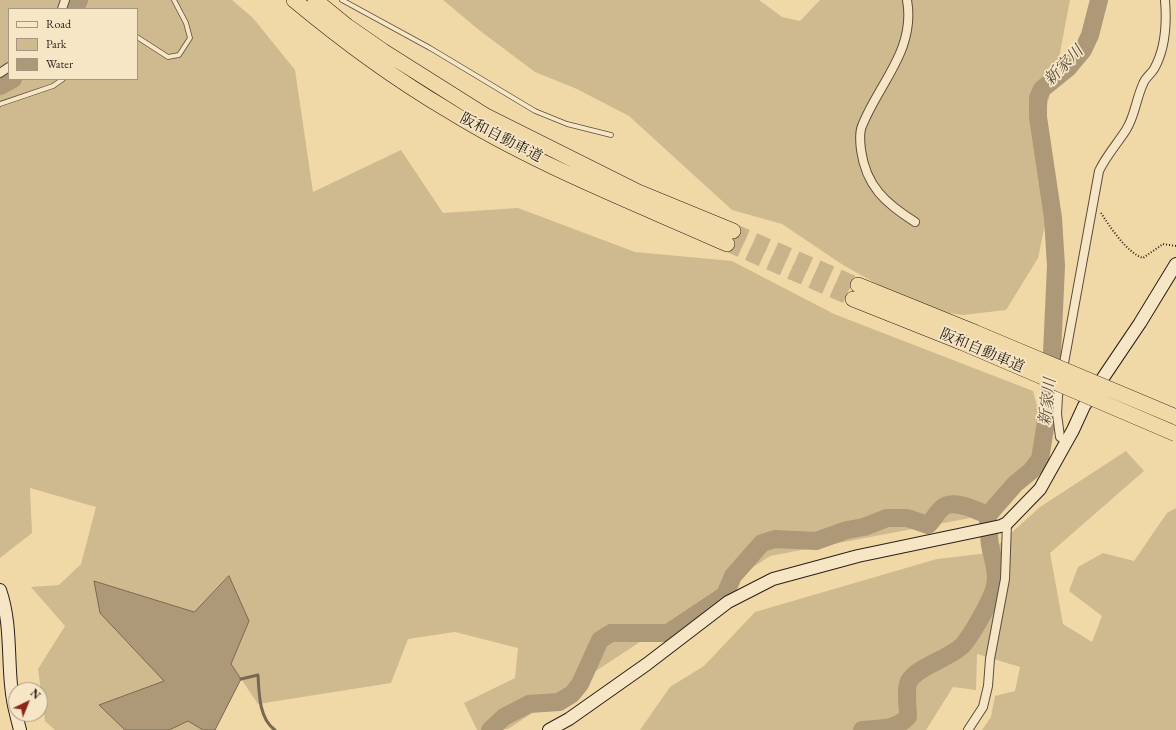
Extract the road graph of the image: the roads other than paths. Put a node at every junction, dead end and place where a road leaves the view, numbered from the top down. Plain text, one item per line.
1 (174, 0) edge
2 (294, 0) edge
3 (315, 0) edge
4 (342, 0) edge
5 (907, 0) edge
6 (1165, 0) edge
7 (138, 38) edge
8 (62, 80) edge
9 (0, 104) edge
10 (610, 135) dead end
11 (915, 222) dead end
12 (1176, 264) edge
13 (1176, 417) edge
14 (1176, 434) edge
15 (1066, 441) junction
16 (1004, 525) junction
17 (0, 590) edge
18 (11, 682) edge
19 (549, 730) edge
20 (968, 730) edge

1 - 7 lane
2 - 3 highway, 阪和自動車道
4 - 10 lane
5 - 11 street
6 - 15 street
8 - 9 lane
12 - 15 street
13 - 14 highway, 阪和自動車道, bridge
15 - 16 street
16 - 19 street
16 - 20 street
17 - 18 street

